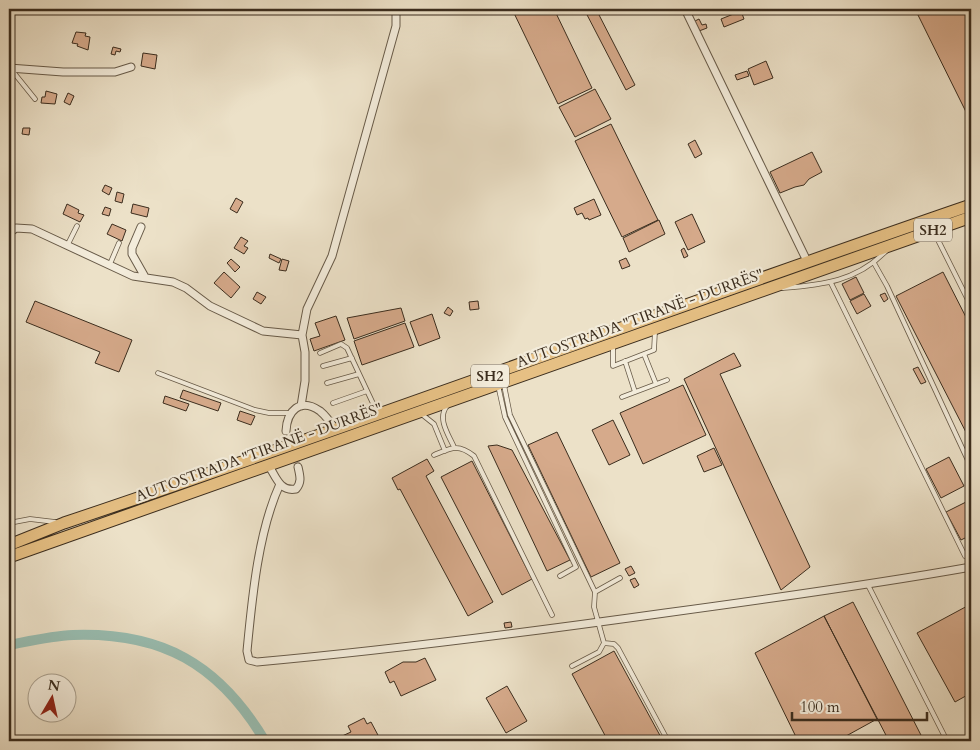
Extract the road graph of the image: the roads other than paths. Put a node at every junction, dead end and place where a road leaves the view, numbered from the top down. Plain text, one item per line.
1 (396, 9) edge
2 (685, 9) edge
3 (131, 67) dead end
4 (9, 69) edge
5 (35, 100) dead end
6 (971, 205) edge
7 (971, 217) edge
8 (77, 226) dead end
9 (141, 227) dead end
10 (933, 230) junction
11 (9, 233) edge
12 (119, 243) dead end
13 (894, 244) junction
14 (67, 246) junction
15 (807, 261) junction
16 (110, 264) junction
17 (874, 264) junction
18 (144, 278) junction
19 (831, 283) junction
20 (766, 289) junction
21 (971, 306) edge
22 (655, 329) junction
23 (302, 335) junction
24 (613, 344) junction
25 (320, 353) dead end
26 (644, 354) junction
27 (352, 358) junction
28 (625, 361) junction
29 (323, 366) dead end
30 (158, 373) dead end
31 (359, 374) junction
32 (667, 380) dead end
33 (327, 383) dead end
34 (501, 384) junction
35 (656, 384) junction
36 (367, 391) junction
37 (635, 392) junction
38 (622, 397) dead end
39 (454, 399) junction
40 (332, 403) dead end
41 (301, 406) junction
42 (422, 410) junction
43 (290, 413) junction
44 (378, 414) junction
45 (336, 429) junction
46 (286, 431) tunnel mouth
47 (454, 447) junction
48 (445, 451) junction
49 (434, 456) dead end
50 (969, 457) edge
51 (270, 466) junction
52 (298, 467) tunnel mouth
53 (971, 467) edge
54 (280, 484) junction
55 (9, 523) edge
56 (64, 523) junction
57 (9, 545) edge
58 (965, 556) dead end
59 (9, 557) edge
60 (971, 568) edge
61 (560, 576) dead end
62 (620, 578) dead end
63 (868, 585) junction
64 (595, 592) junction
65 (552, 615) dead end
66 (599, 623) junction
67 (604, 643) junction
68 (572, 666) dead end
69 (668, 741) edge
70 (947, 741) edge

1 - 23 street
2 - 15 street
3 - 4 street
4 - 5 lane
6 - 15 highway, AUTOSTRADA "TIRANË - DURRËS" / SH2
7 - 10 highway, AUTOSTRADA "TIRANË - DURRËS" / SH2
8 - 14 lane
9 - 18 street
10 - 13 highway, AUTOSTRADA "TIRANË - DURRËS" / SH2
10 - 21 lane
11 - 14 street
12 - 16 lane
13 - 17 lane
13 - 20 highway, AUTOSTRADA "TIRANË - DURRËS" / SH2
14 - 16 street
15 - 44 highway, AUTOSTRADA "TIRANË - DURRËS" / SH2
16 - 18 street
17 - 19 lane
17 - 50 lane
18 - 23 street
19 - 20 lane
19 - 58 lane
20 - 22 highway, AUTOSTRADA "TIRANË - DURRËS" / SH2
22 - 24 highway, AUTOSTRADA "TIRANË - DURRËS" / SH2
22 - 26 lane
23 - 41 street
24 - 28 lane
24 - 34 highway, AUTOSTRADA "TIRANË - DURRËS" / SH2
25 - 27 lane
26 - 28 lane
26 - 35 lane
27 - 29 lane
27 - 31 lane
28 - 37 lane
30 - 43 lane
31 - 33 lane
31 - 36 lane
32 - 35 lane
34 - 39 highway, AUTOSTRADA "TIRANË - DURRËS" / SH2
34 - 61 lane
34 - 64 lane
35 - 37 lane
36 - 40 lane
36 - 44 lane
37 - 38 lane
39 - 42 highway, AUTOSTRADA "TIRANË - DURRËS" / SH2
39 - 47 lane
41 - 43 street
41 - 45 street
42 - 48 lane
42 - 51 highway, AUTOSTRADA "TIRANË - DURRËS" / SH2
43 - 46 street
44 - 45 highway, AUTOSTRADA "TIRANË - DURRËS" / SH2
45 - 56 highway, AUTOSTRADA "TIRANË - DURRËS" / SH2
47 - 48 lane
47 - 65 lane
48 - 49 lane
50 - 53 lane
51 - 54 street
51 - 59 highway, AUTOSTRADA "TIRANË - DURRËS" / SH2
52 - 54 street
54 - 66 street
55 - 56 lane
56 - 57 highway, AUTOSTRADA "TIRANË - DURRËS" / SH2
60 - 63 street
62 - 64 lane
63 - 66 street
63 - 70 lane
64 - 66 lane
66 - 67 lane
67 - 68 lane
67 - 69 lane

